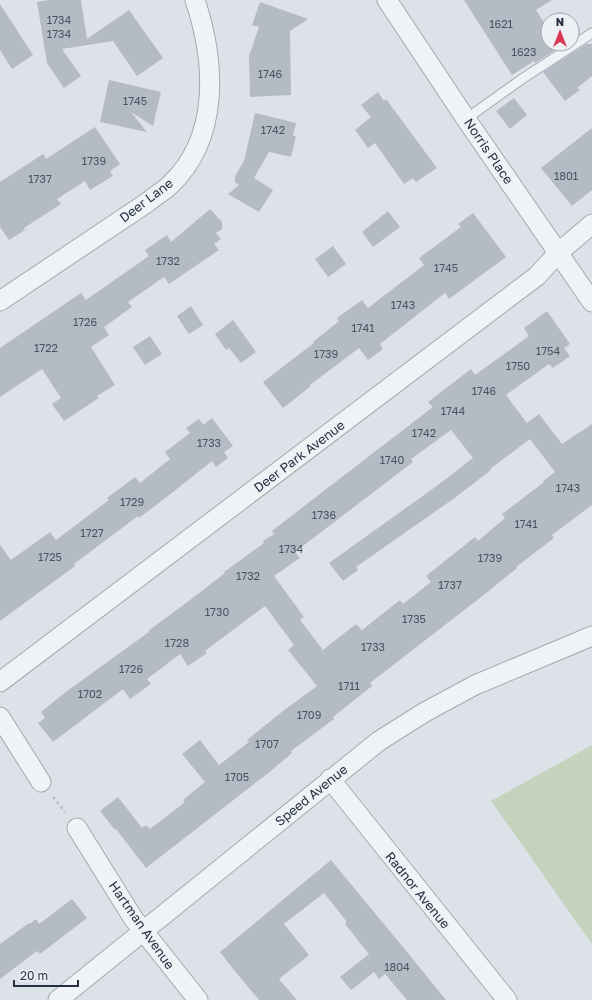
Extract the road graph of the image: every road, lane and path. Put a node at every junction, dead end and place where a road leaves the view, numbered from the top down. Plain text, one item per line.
1 (195, 0) edge
2 (387, 0) edge
3 (592, 33) edge
4 (466, 119) junction
5 (592, 224) edge
6 (558, 253) junction
7 (0, 301) edge
8 (592, 302) edge
9 (592, 636) edge
10 (0, 682) edge
11 (0, 717) edge
12 (330, 779) junction
13 (42, 782) joint
14 (77, 828) joint
15 (144, 931) junction
16 (58, 1000) edge
17 (198, 1000) edge
18 (507, 1000) edge

1 - 7 street, Deer Lane
2 - 4 street, Norris Place
3 - 4 lane
4 - 6 street, Norris Place
5 - 6 street, Deer Park Avenue
6 - 8 street, Norris Place
6 - 10 street, Deer Park Avenue
9 - 12 street, Speed Avenue
11 - 13 street
12 - 15 street, Speed Avenue
12 - 18 street, Radnor Avenue
13 - 14 path
14 - 15 street, Hartman Avenue
15 - 16 street, Speed Avenue
15 - 17 street, Hartman Avenue

